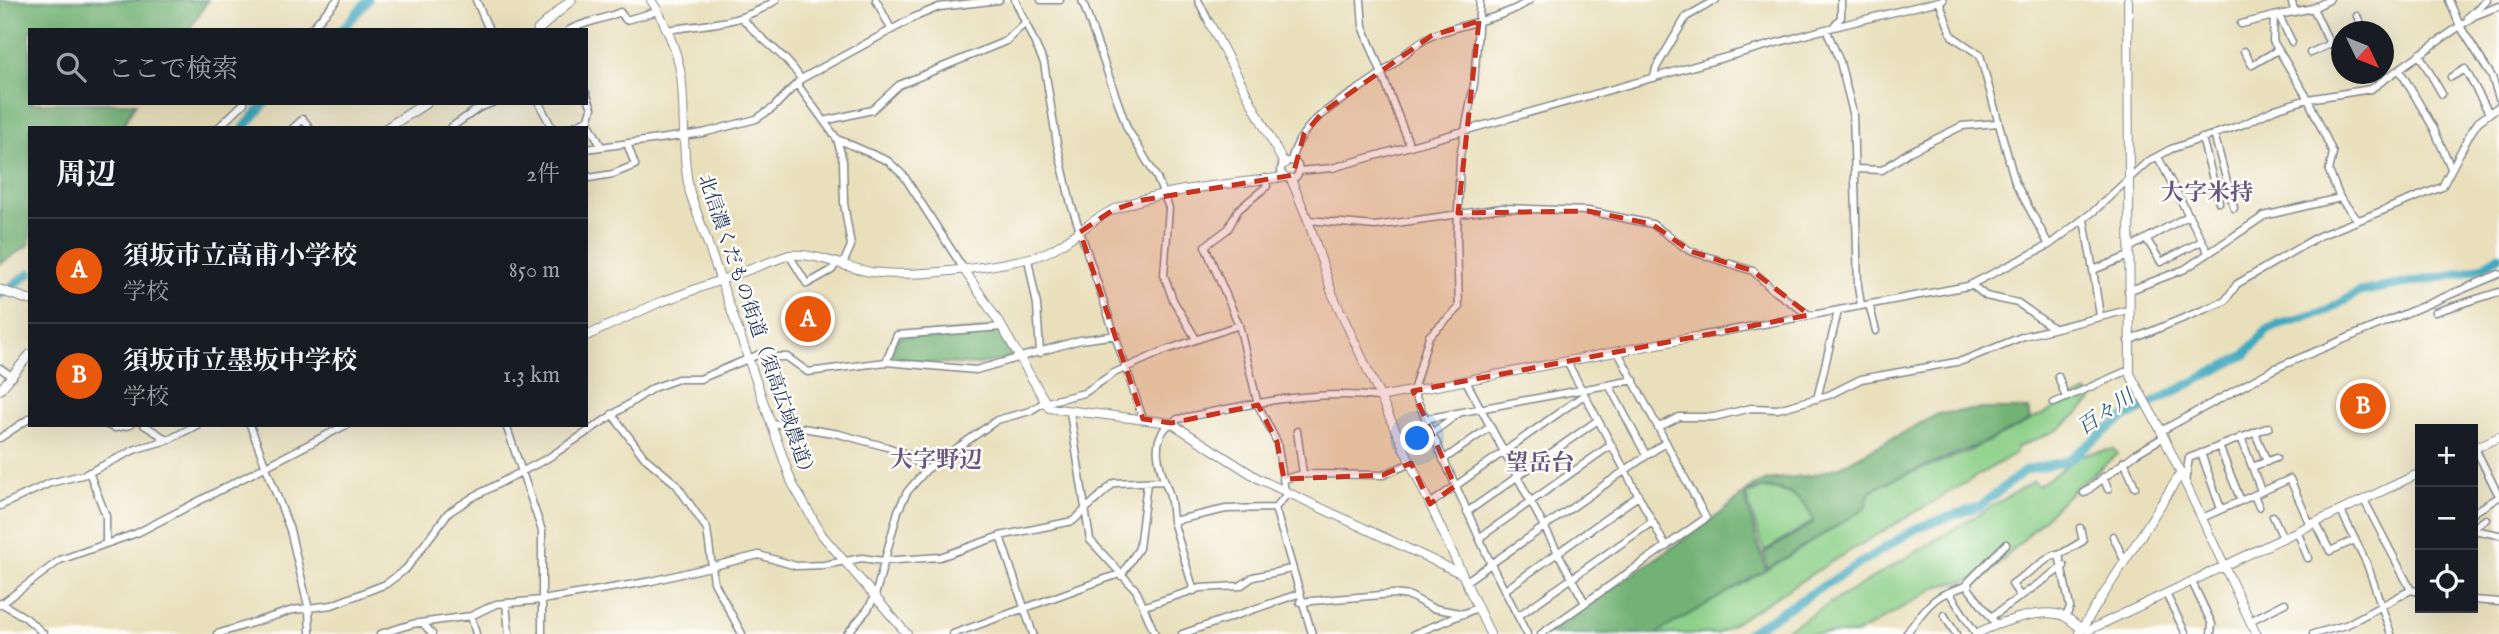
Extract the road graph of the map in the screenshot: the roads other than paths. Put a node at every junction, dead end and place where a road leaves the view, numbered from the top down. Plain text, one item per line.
1 (337, 0) edge
2 (476, 0) edge
3 (571, 0) edge
4 (652, 0) edge
5 (776, 0) edge
6 (876, 0) edge
7 (999, 0) edge
8 (1015, 0) edge
9 (1041, 0) edge
10 (1060, 0) edge
11 (1082, 0) edge
12 (1198, 0) edge
13 (1361, 0) edge
14 (1480, 0) edge
15 (1530, 0) edge
16 (1716, 0) edge
17 (1841, 0) edge
18 (1941, 0) edge
19 (2128, 0) edge
20 (2291, 0) edge
21 (2329, 0) edge
22 (2449, 0) edge
23 (2487, 0) edge
24 (2499, 6) edge
25 (2313, 8) junction
26 (658, 11) junction
27 (2295, 12) junction
28 (2277, 16) junction
29 (2357, 16) dead end
30 (742, 18) junction
31 (1479, 21) junction
32 (2360, 21) edge
33 (1026, 22) junction
34 (1210, 24) joint
35 (2241, 24) dead end
36 (2460, 26) junction
37 (312, 28) edge
38 (488, 28) edge
39 (540, 28) edge
40 (572, 28) edge
41 (891, 29) junction
42 (1829, 29) junction
43 (666, 30) junction
44 (2292, 42) dead end
45 (2278, 50) junction
46 (2244, 51) dead end
47 (2311, 53) dead end
48 (2419, 54) junction
49 (2399, 69) junction
50 (2394, 72) edge
51 (1381, 74) junction
52 (2451, 77) dead end
53 (1654, 78) junction
54 (799, 81) junction
55 (2378, 84) edge
56 (2442, 94) dead end
57 (588, 98) edge
58 (2499, 98) edge
59 (2308, 99) junction
60 (242, 105) edge
61 (423, 105) edge
62 (487, 105) edge
63 (540, 105) edge
64 (2499, 106) edge
65 (2489, 113) junction
66 (824, 121) junction
67 (588, 122) junction
68 (1998, 123) junction
69 (220, 126) edge
70 (295, 126) edge
71 (308, 126) edge
72 (390, 126) edge
73 (453, 126) edge
74 (551, 126) edge
75 (576, 126) edge
76 (1463, 132) junction
77 (2214, 134) junction
78 (683, 135) junction
79 (2202, 138) junction
80 (837, 139) junction
81 (627, 143) junction
82 (601, 146) junction
83 (1409, 146) junction
84 (588, 149) edge
85 (2158, 157) junction
86 (2451, 168) junction
87 (1291, 169) junction
88 (1856, 169) junction
89 (588, 176) edge
90 (1265, 178) junction
91 (2128, 178) junction
92 (1164, 195) junction
93 (2340, 198) junction
94 (2219, 202) dead end
95 (2234, 208) dead end
96 (1458, 213) junction
97 (2188, 216) junction
98 (1308, 219) junction
99 (2357, 219) junction
100 (2084, 220) junction
101 (1080, 232) junction
102 (2147, 240) junction
103 (2202, 242) junction
104 (2049, 245) junction
105 (2129, 252) junction
106 (2208, 252) junction
107 (789, 255) junction
108 (1028, 259) junction
109 (840, 263) junction
110 (963, 268) junction
111 (2093, 270) junction
112 (2499, 274) edge
113 (721, 279) junction
114 (1972, 285) junction
115 (0, 290) edge
116 (2128, 291) junction
117 (2499, 292) edge
118 (28, 299) edge
119 (1865, 305) junction
120 (2128, 310) junction
121 (1838, 311) junction
122 (2435, 312) dead end
123 (1809, 316) junction
124 (2101, 316) junction
125 (1239, 325) junction
126 (1002, 327) junction
127 (2053, 328) junction
128 (1877, 331) dead end
129 (588, 335) edge
130 (1116, 335) junction
131 (1694, 337) joint
132 (1196, 339) junction
133 (2128, 341) junction
134 (1618, 352) junction
135 (1040, 353) junction
136 (1019, 358) junction
137 (749, 360) junction
138 (886, 362) junction
139 (1567, 362) junction
140 (26, 366) edge
141 (0, 368) edge
142 (1128, 368) junction
143 (2129, 370) junction
144 (13, 377) junction
145 (2060, 378) dead end
146 (1634, 380) junction
147 (1466, 381) junction
148 (1609, 385) junction
149 (0, 390) edge
150 (1413, 391) junction
151 (1583, 392) junction
152 (1379, 397) junction
153 (2066, 398) junction
154 (1816, 399) junction
155 (1043, 403) junction
156 (2054, 403) dead end
157 (1258, 404) junction
158 (1481, 409) junction
159 (1070, 412) junction
160 (1461, 412) junction
161 (612, 414) junction
162 (28, 419) edge
163 (1143, 419) junction
164 (1425, 419) junction
165 (1598, 420) junction
166 (772, 423) junction
167 (1171, 423) junction
168 (1490, 426) junction
169 (147, 427) edge
170 (193, 427) edge
171 (251, 427) edge
172 (342, 427) edge
173 (507, 427) edge
174 (1658, 427) junction
175 (2269, 427) dead end
176 (1297, 431) dead end
177 (2255, 432) junction
178 (1432, 433) junction
179 (2161, 433) junction
180 (2241, 437) junction
181 (2499, 437) edge
182 (0, 438) edge
183 (168, 440) junction
184 (1666, 442) junction
185 (1611, 445) junction
186 (2219, 446) junction
187 (2478, 446) edge
188 (1504, 452) junction
189 (2201, 453) junction
190 (1646, 455) junction
191 (2478, 456) edge
192 (2276, 458) dead end
193 (1443, 460) junction
194 (2124, 461) junction
195 (2267, 462) junction
196 (1410, 463) junction
197 (263, 466) junction
198 (2252, 467) junction
199 (926, 470) junction
200 (1625, 471) junction
201 (89, 472) junction
202 (523, 472) junction
203 (1303, 474) junction
204 (2415, 475) edge
205 (1518, 476) junction
206 (2102, 477) junction
207 (2183, 478) junction
208 (1284, 479) junction
209 (1163, 481) junction
210 (1147, 483) junction
211 (1455, 486) junction
212 (2135, 486) dead end
213 (2108, 489) dead end
214 (1286, 492) junction
215 (2084, 493) dead end
216 (2258, 493) junction
217 (1639, 496) junction
218 (2499, 497) edge
219 (1531, 500) junction
220 (2364, 500) junction
221 (2241, 501) junction
222 (1430, 504) junction
223 (0, 506) edge
224 (2259, 507) dead end
225 (1275, 508) junction
226 (1086, 509) junction
227 (2221, 509) junction
228 (2478, 510) edge
229 (2341, 511) junction
230 (1467, 512) junction
231 (2273, 516) dead end
232 (2202, 518) junction
233 (2486, 519) dead end
234 (1173, 521) junction
235 (1652, 522) junction
236 (2313, 524) junction
237 (2478, 525) edge
238 (1544, 527) junction
239 (2080, 528) dead end
240 (2478, 530) edge
241 (2297, 531) junction
242 (2499, 535) edge
243 (1000, 536) junction
244 (2113, 536) dead end
245 (1479, 538) junction
246 (2283, 538) junction
247 (2355, 540) junction
248 (106, 543) junction
249 (2006, 544) dead end
250 (1666, 547) junction
251 (1558, 552) junction
252 (2059, 555) junction
253 (2308, 558) dead end
254 (2124, 560) junction
255 (844, 561) junction
256 (883, 561) junction
257 (1491, 564) junction
258 (2064, 566) junction
259 (2225, 567) junction
260 (711, 568) junction
261 (1291, 569) junction
262 (1461, 572) junction
263 (1120, 575) junction
264 (1572, 577) junction
265 (1465, 582) junction
266 (2192, 582) junction
267 (1968, 586) junction
268 (1504, 590) junction
269 (2411, 590) junction
270 (1194, 591) junction
271 (2415, 591) edge
272 (1949, 592) junction
273 (1298, 594) junction
274 (2166, 594) junction
275 (875, 596) junction
276 (2020, 596) junction
277 (542, 600) junction
278 (2478, 600) edge
279 (2499, 602) edge
280 (1, 603) edge
281 (506, 603) junction
282 (1300, 603) junction
283 (1585, 603) junction
284 (2285, 603) dead end
285 (1145, 606) junction
286 (2379, 606) junction
287 (1025, 608) junction
288 (1477, 608) junction
289 (309, 610) junction
290 (1465, 614) junction
291 (1944, 615) dead end
292 (471, 616) junction
293 (1518, 616) junction
294 (2066, 617) junction
295 (1993, 621) junction
296 (2250, 621) junction
297 (423, 623) junction
298 (397, 632) edge
299 (2080, 632) edge
300 (2331, 633) edge
301 (44, 634) edge
302 (217, 634) edge
303 (310, 634) edge
304 (380, 634) edge
305 (432, 634) edge
306 (476, 634) edge
307 (509, 634) edge
308 (542, 634) edge
309 (742, 634) edge
310 (847, 634) edge
311 (906, 634) edge
312 (953, 634) edge
313 (1034, 634) edge
314 (1155, 634) edge
315 (1182, 634) edge
316 (1311, 634) edge
317 (1413, 634) edge
318 (1490, 634) edge
319 (1527, 634) edge
320 (1541, 634) edge
321 (1906, 634) edge
322 (1956, 634) edge
323 (1976, 634) edge
324 (2186, 634) edge
325 (2211, 634) edge
326 (2256, 634) edge
327 (2312, 634) edge
328 (2391, 634) edge

1 - 37 street
2 - 38 street
3 - 39 main road
4 - 26 street, 北信濃くだもの街道（須高広域農道）
5 - 30 street
6 - 41 street
7 - 41 street
8 - 33 street
9 - 10 street
11 - 92 street
12 - 34 street
13 - 51 street
14 - 31 street
15 - 31 street
16 - 53 street
17 - 42 street
18 - 42 street
18 - 68 street
19 - 91 street
20 - 27 street
21 - 25 street
22 - 36 street
23 - 36 street
24 - 36 street
25 - 27 street
25 - 47 street
26 - 40 street
26 - 43 street, 北信濃くだもの街道（須高広域農道）
27 - 28 street
28 - 35 street
28 - 44 street
28 - 45 street
29 - 32 street
30 - 43 street
30 - 54 street
31 - 51 street
31 - 76 street
33 - 66 street
33 - 101 street
34 - 87 street
36 - 48 street
36 - 58 street
41 - 54 street
42 - 53 street
42 - 88 street
43 - 78 street, 北信濃くだもの街道（須高広域農道）
45 - 46 street
45 - 59 street
48 - 49 street
48 - 56 street
49 - 50 street
49 - 86 street
51 - 83 street
51 - 87 street
52 - 65 street
53 - 76 street
54 - 66 street
54 - 78 street
55 - 59 street
57 - 67 street
59 - 77 street
59 - 93 street
60 - 69 street
61 - 72 main road
62 - 73 street
63 - 74 street
64 - 65 street
65 - 86 street
66 - 80 street
67 - 75 street
67 - 82 street
68 - 88 street
68 - 104 street
70 - 71 street
76 - 83 street
76 - 96 street
77 - 79 street
77 - 95 street
78 - 81 street
78 - 113 street, 北信濃くだもの街道（須高広域農道）
79 - 85 street
79 - 94 street
80 - 109 street
80 - 110 street
81 - 82 street
81 - 89 street
82 - 84 street
83 - 87 street
85 - 91 street
85 - 97 street
86 - 99 street
87 - 90 street
87 - 98 street
88 - 119 street
90 - 92 street
90 - 125 street
91 - 100 street
91 - 105 street
92 - 101 street
92 - 132 street
93 - 99 street
93 - 106 street
96 - 98 street
96 - 123 street
96 - 150 street
97 - 102 street
97 - 103 street
98 - 152 street
99 - 133 street
100 - 104 street
100 - 111 street
101 - 108 street
101 - 130 street
102 - 103 street
102 - 105 street
103 - 106 street
104 - 114 street
105 - 111 street
105 - 116 street
106 - 116 street
107 - 109 street
107 - 109 street
107 - 113 street
108 - 110 street
108 - 135 street
109 - 110 street
110 - 126 street
111 - 124 street
112 - 179 street
113 - 129 street
113 - 137 street, 北信濃くだもの街道（須高広域農道）
114 - 119 street
114 - 127 street
115 - 118 main road
116 - 120 street
117 - 122 street
119 - 121 street
119 - 128 street
120 - 124 street
120 - 133 street
121 - 123 street
121 - 154 street
123 - 131 street
124 - 127 street
125 - 132 street
125 - 157 street
126 - 136 street
126 - 138 street
127 - 154 street
130 - 135 street
130 - 142 street
131 - 134 street
132 - 142 street
133 - 143 street
134 - 139 street
134 - 146 street
135 - 136 street
136 - 138 street
136 - 155 street
137 - 138 street
137 - 161 street
137 - 166 street, 北信濃くだもの街道（須高広域農道）
139 - 147 street
139 - 151 street
140 - 144 street
141 - 144 street
142 - 155 street
142 - 163 street
143 - 153 street
143 - 179 street
144 - 149 street
145 - 153 street
146 - 148 street
146 - 174 street
147 - 150 street
147 - 158 street
148 - 151 street
148 - 190 street
150 - 152 street
150 - 164 street
151 - 158 street
151 - 165 street
151 - 188 street
152 - 157 street
152 - 196 street
153 - 156 street
154 - 174 street
155 - 159 street
155 - 199 street
157 - 167 street
157 - 208 street
158 - 160 street
158 - 168 street
159 - 163 street
159 - 226 street
160 - 164 street
160 - 178 street
161 - 202 street
161 - 260 street
162 - 182 street
163 - 167 street
164 - 178 street
165 - 185 street
165 - 205 street
166 - 199 street
166 - 255 street, 北信濃くだもの街道（須高広域農道）
167 - 209 street
167 - 214 street
168 - 188 street
168 - 193 street
169 - 183 street
170 - 183 street
171 - 197 street
172 - 197 street
173 - 202 street
174 - 184 street
175 - 177 street
176 - 203 street
177 - 180 street
177 - 195 street
178 - 193 street
179 - 194 street
179 - 207 street
180 - 186 street
180 - 198 street
181 - 187 street
183 - 201 street
184 - 190 street
184 - 250 street
185 - 200 street
185 - 219 street
186 - 189 street
186 - 221 street
188 - 205 street
188 - 211 street
189 - 207 street
189 - 227 street
190 - 200 street
191 - 218 street
192 - 195 street
193 - 211 street
194 - 206 street
194 - 212 street
195 - 198 street
196 - 203 street
196 - 222 street
197 - 248 street
197 - 289 street
198 - 216 street
199 - 256 street
200 - 217 street
200 - 238 street
201 - 223 street
201 - 248 street
202 - 277 street
202 - 289 street
203 - 208 street
204 - 220 street
205 - 219 street
205 - 230 street
206 - 213 street
206 - 215 street
207 - 232 street
207 - 254 street
208 - 214 street
209 - 210 street
209 - 234 street
210 - 226 street
210 - 263 street
211 - 222 street
211 - 230 street
214 - 225 street
214 - 262 street
216 - 221 street
216 - 224 street
216 - 236 street
217 - 235 street
217 - 251 street
218 - 228 street
219 - 238 street
219 - 245 street
220 - 229 street
220 - 269 street
221 - 227 street
222 - 262 street
225 - 234 street
225 - 261 street
226 - 243 street
226 - 263 street
227 - 232 street
229 - 236 street
229 - 247 street
230 - 245 street
231 - 246 street
232 - 259 street
233 - 237 street
234 - 270 street
235 - 250 street
235 - 264 street
236 - 241 street
236 - 247 street
238 - 251 street
238 - 257 street
239 - 252 street
240 - 242 street
241 - 246 street
241 - 253 street
243 - 256 street
243 - 287 street
244 - 254 street
245 - 257 street
246 - 259 street
247 - 286 street
248 - 280 street
249 - 267 street
250 - 283 street
251 - 264 street
251 - 268 street
252 - 258 street
252 - 276 street
254 - 299 street
255 - 256 street
255 - 260 street
255 - 275 street, 北信濃くだもの街道（須高広域農道）
256 - 275 street
257 - 265 street
257 - 268 street
258 - 276 street
258 - 294 street
259 - 266 street
259 - 296 street
260 - 277 street
260 - 309 street
261 - 270 street
261 - 273 street
262 - 265 street
263 - 285 street
263 - 287 street
264 - 283 street
264 - 293 street
265 - 288 street
266 - 274 street
266 - 325 street
267 - 272 street
267 - 295 street
268 - 293 street
269 - 271 street
269 - 286 street
270 - 285 street
272 - 321 street
272 - 323 street
273 - 282 street
273 - 315 street
274 - 299 street
274 - 324 street
275 - 310 street
275 - 311 street, 北信濃くだもの街道（須高広域農道）
276 - 295 street
277 - 281 street
277 - 308 street
278 - 279 street
280 - 301 street
281 - 292 street
281 - 307 street
282 - 290 street
282 - 316 street
283 - 320 street
284 - 296 street
285 - 314 street
286 - 300 street
286 - 328 street
287 - 312 street
287 - 313 street
288 - 290 street
288 - 318 street
289 - 302 street
289 - 303 street
290 - 317 street
291 - 322 street
292 - 297 street
292 - 306 street
293 - 319 street
294 - 295 street
294 - 299 street
295 - 323 street
296 - 326 street
297 - 298 street
297 - 305 street
298 - 304 street
300 - 327 street

